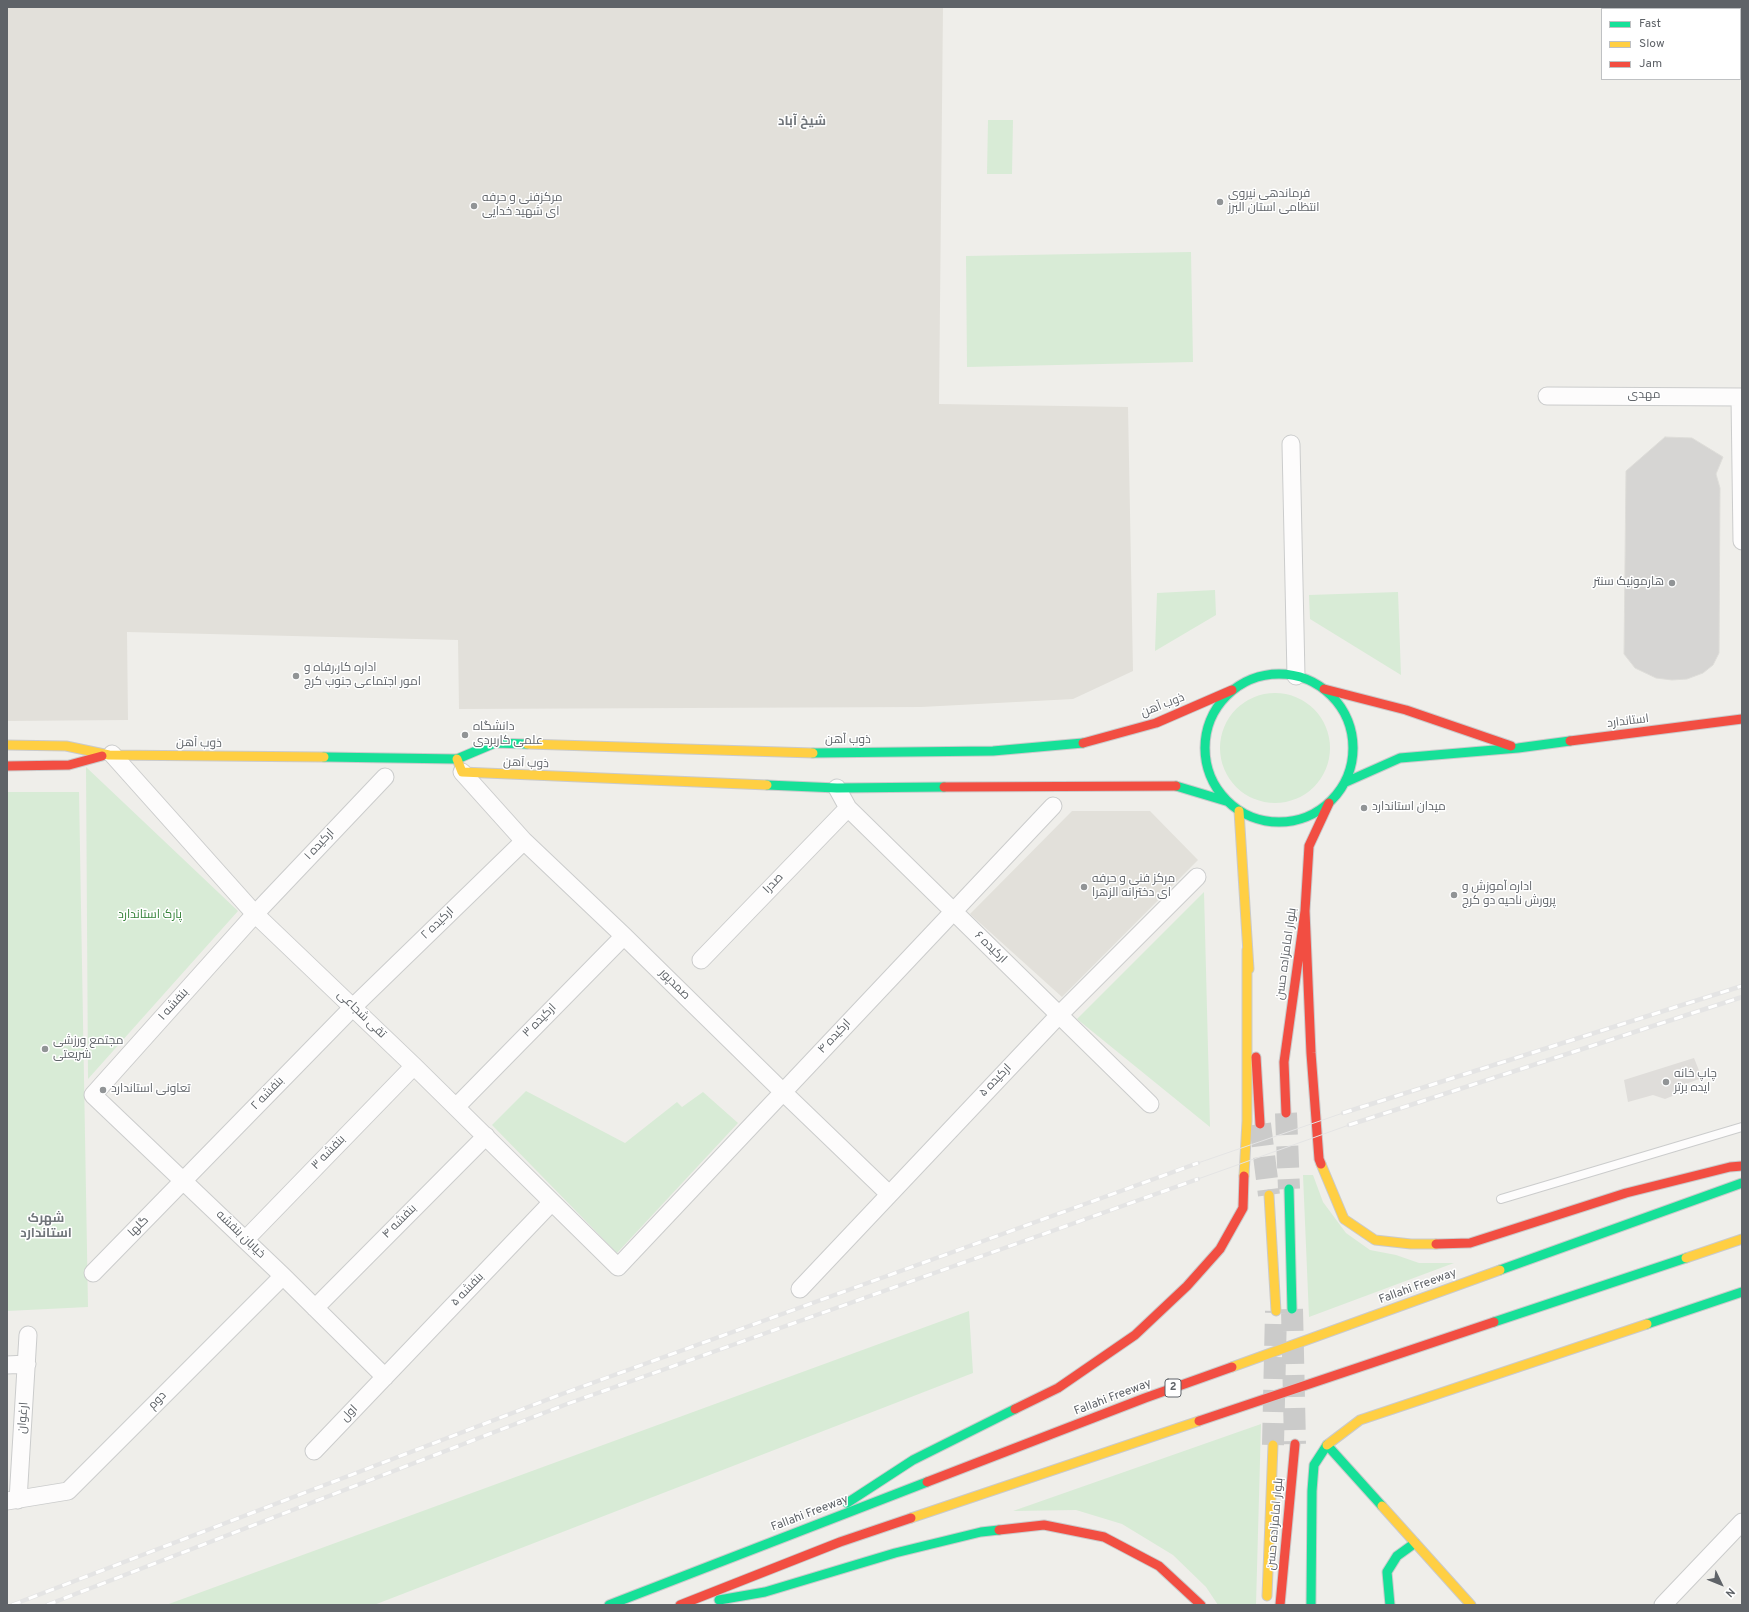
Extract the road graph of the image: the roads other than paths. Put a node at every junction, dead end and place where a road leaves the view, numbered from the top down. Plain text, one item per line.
1 (1547, 396) dead end
2 (1741, 397) edge
3 (1291, 444) dead end
4 (1742, 541) edge
5 (1296, 676) junction
6 (1324, 689) junction
7 (1232, 690) junction
8 (1742, 719) edge
9 (7, 745) edge
10 (1518, 748) junction
11 (110, 754) junction
12 (7, 766) edge
13 (460, 766) junction
14 (385, 777) dead end
15 (1346, 782) junction
16 (836, 784) junction
17 (1226, 801) junction
18 (1329, 803) junction
19 (1053, 806) dead end
20 (848, 808) junction
21 (1238, 811) junction
22 (524, 841) junction
23 (1197, 877) dead end
24 (1305, 911) junction
25 (952, 912) junction
26 (255, 914) junction
27 (624, 936) junction
28 (1247, 950) junction
29 (701, 960) dead end
30 (353, 1007) junction
31 (1059, 1015) junction
32 (414, 1066) junction
33 (783, 1092) junction
34 (94, 1095) joint
35 (1150, 1104) dead end
36 (456, 1107) junction
37 (1286, 1113) tunnel mouth
38 (1260, 1124) tunnel mouth
39 (1742, 1127) edge
40 (486, 1136) junction
41 (1742, 1166) edge
42 (184, 1182) junction
43 (1742, 1183) edge
44 (1289, 1189) tunnel mouth
45 (889, 1194) junction
46 (1269, 1195) tunnel mouth
47 (1502, 1199) dead end
48 (552, 1202) junction
49 (1742, 1239) edge
50 (245, 1240) junction
51 (618, 1267) joint
52 (93, 1273) dead end
53 (283, 1276) junction
54 (800, 1289) dead end
55 (1742, 1292) edge
56 (315, 1308) junction
57 (1292, 1309) tunnel mouth
58 (1276, 1311) tunnel mouth
59 (28, 1335) dead end
60 (27, 1364) junction
61 (7, 1365) edge
62 (385, 1377) junction
63 (1295, 1444) tunnel mouth
64 (1273, 1445) tunnel mouth
65 (1327, 1446) junction
66 (314, 1451) dead end
67 (13, 1501) edge
68 (1742, 1522) edge
69 (810, 1527) junction
70 (1415, 1543) junction
71 (609, 1605) edge
72 (680, 1605) edge
73 (692, 1605) edge
74 (1201, 1605) edge
75 (1267, 1605) edge
76 (1280, 1605) edge
77 (1311, 1605) edge
78 (1390, 1605) edge
79 (1471, 1605) edge
80 (1663, 1605) edge

1 - 2 street, مهدی
2 - 4 street
3 - 5 street
5 - 6 main road
5 - 7 main road
6 - 10 main road, استاندارد
6 - 15 main road
7 - 13 main road, ذوب آهن
7 - 17 main road
8 - 10 main road, استاندارد
9 - 11 main road, ذوب آهن
10 - 15 main road, استاندارد
11 - 12 main road, ذوب آهن
11 - 13 main road, ذوب آهن
11 - 26 street, تقی شجاعی
13 - 16 main road, ذوب آهن
13 - 22 street, صمدپور
14 - 26 street, ارکیده ۱
15 - 18 main road
16 - 17 main road, ذوب آهن
16 - 20 street, ارکیده ۶
17 - 21 main road
18 - 21 main road
18 - 24 main road, بلوار امامزاده حسن
19 - 25 street, ارکیده ۴
20 - 25 street, ارکیده ۶
20 - 29 street, صدرا
21 - 28 main road
22 - 27 street, صمدپور
22 - 30 street, ارکیده ۲
23 - 31 street, ارکیده ۵
24 - 37 main road, بلوار امامزاده حسن
24 - 41 main road
25 - 31 street, ارکیده ۶
25 - 33 street, ارکیده ۴
26 - 30 street, تقی شجاعی
26 - 34 street, بنفشه ۱
27 - 33 street, صمدپور
27 - 36 street, ارکیده ۳
28 - 38 main road
28 - 69 main road
30 - 32 street, تقی شجاعی
30 - 42 street, بنفشه ۲
31 - 35 street, ارکیده ۶
31 - 45 street, ارکیده ۵
32 - 36 street, تقی شجاعی
32 - 50 street, بنفشه ۳
33 - 45 street, صمدپور
33 - 51 street, ارکیده ۴
34 - 42 street, خیابان بنفشه
36 - 40 street, تقی شجاعی
39 - 47 lane
40 - 48 street, تقی شجاعی
40 - 56 street, بنفشه ۴
42 - 50 street, خیابان بنفشه
42 - 52 street, گلها
43 - 69 main road, Fallahi Freeway / 2
44 - 57 main road
45 - 54 street, ارکیده ۵
46 - 58 main road
48 - 51 street, تقی شجاعی
48 - 62 street, بنفشه ۵
49 - 72 main road
50 - 53 street, خیابان بنفشه
53 - 56 street, خیابان بنفشه
53 - 67 street, دوم
55 - 65 main road
56 - 62 street, خیابان بنفشه
59 - 60 street, ارغوان
60 - 61 street
60 - 67 street, ارغوان
62 - 66 street, اول
63 - 76 main road, بلوار امامزاده حسن
64 - 75 main road, بلوار امامزاده حسن
65 - 70 main road
65 - 77 main road
68 - 80 street
69 - 71 main road, Fallahi Freeway / 2
70 - 78 main road
70 - 79 main road
73 - 74 main road

